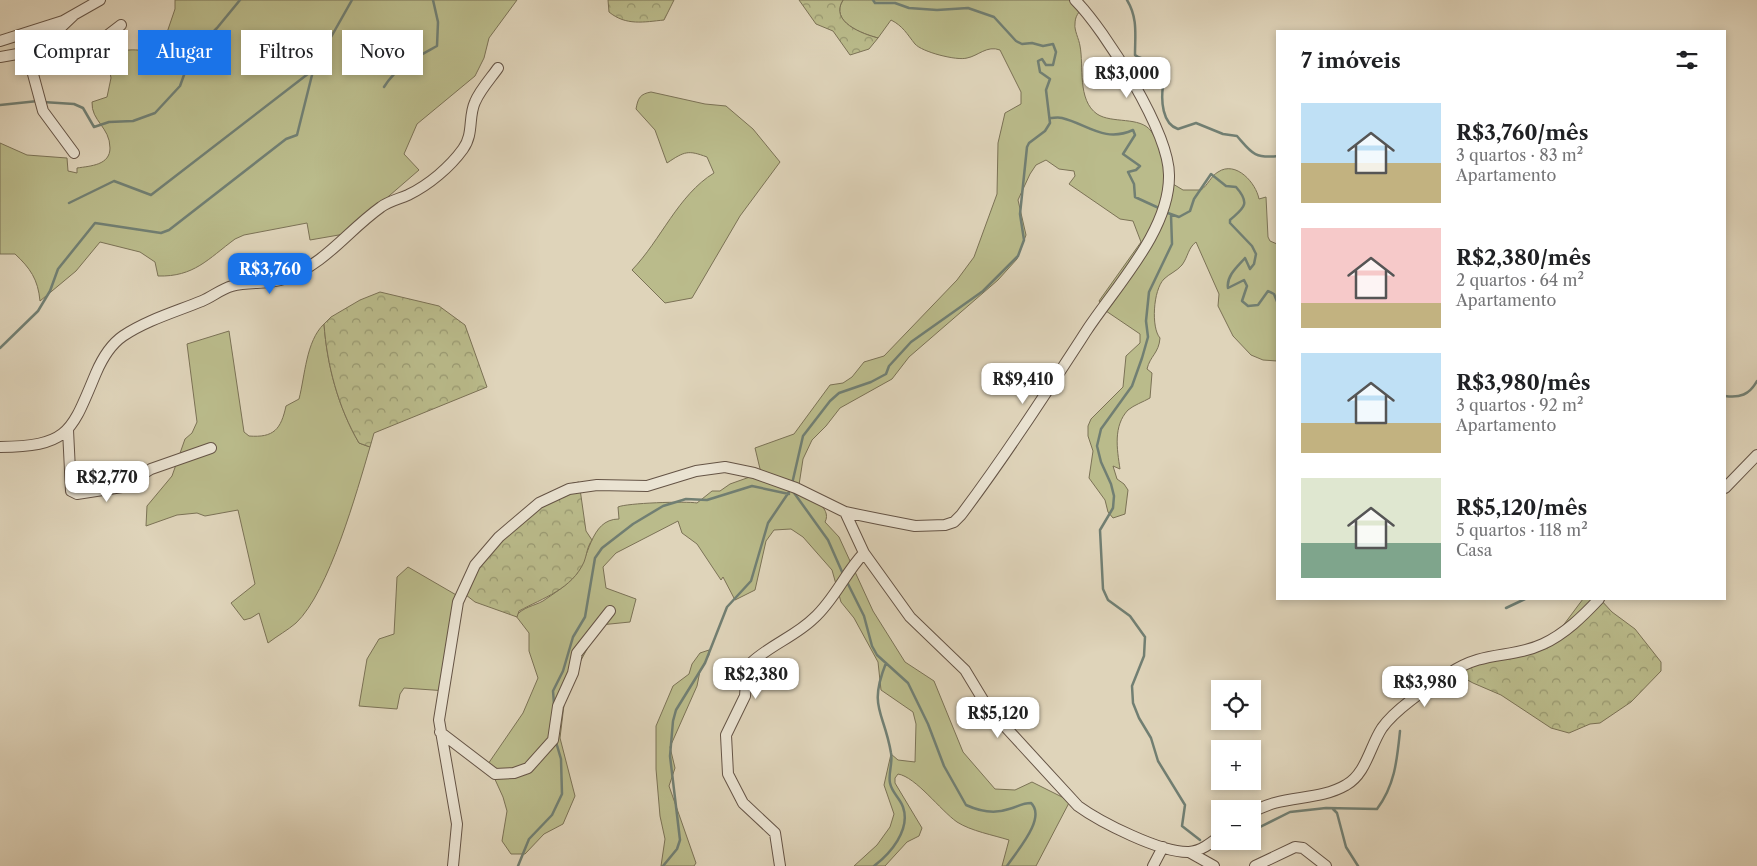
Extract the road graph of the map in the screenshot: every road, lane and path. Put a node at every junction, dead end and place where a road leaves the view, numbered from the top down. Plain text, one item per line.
1 (100, 0) edge
2 (1075, 0) edge
3 (73, 16) junction
4 (121, 25) dead end
5 (59, 30) edge
6 (114, 30) edge
7 (0, 41) edge
8 (15, 54) edge
9 (0, 57) edge
10 (498, 68) dead end
11 (33, 75) edge
12 (74, 153) dead end
13 (68, 430) junction
14 (0, 447) edge
15 (211, 448) dead end
16 (1757, 454) edge
17 (1726, 487) edge
18 (845, 512) junction
19 (864, 553) junction
20 (1598, 600) edge
21 (610, 611) dead end
22 (440, 732) junction
23 (1261, 808) edge
24 (1211, 842) edge
25 (1163, 847) junction
26 (1189, 852) junction
27 (453, 866) edge
28 (780, 866) edge
29 (1153, 866) edge
30 (1214, 866) edge
31 (1255, 866) edge
32 (1326, 866) edge

1 - 3 street
2 - 18 street
3 - 5 street
3 - 7 street
4 - 6 street
8 - 9 street
10 - 13 street
11 - 12 street
13 - 14 street
13 - 15 street
16 - 17 street
18 - 19 street
18 - 22 street
19 - 25 street
19 - 28 street
20 - 23 street
21 - 22 street
22 - 27 street
24 - 26 street
25 - 26 street
25 - 29 street
26 - 30 street
31 - 32 street

